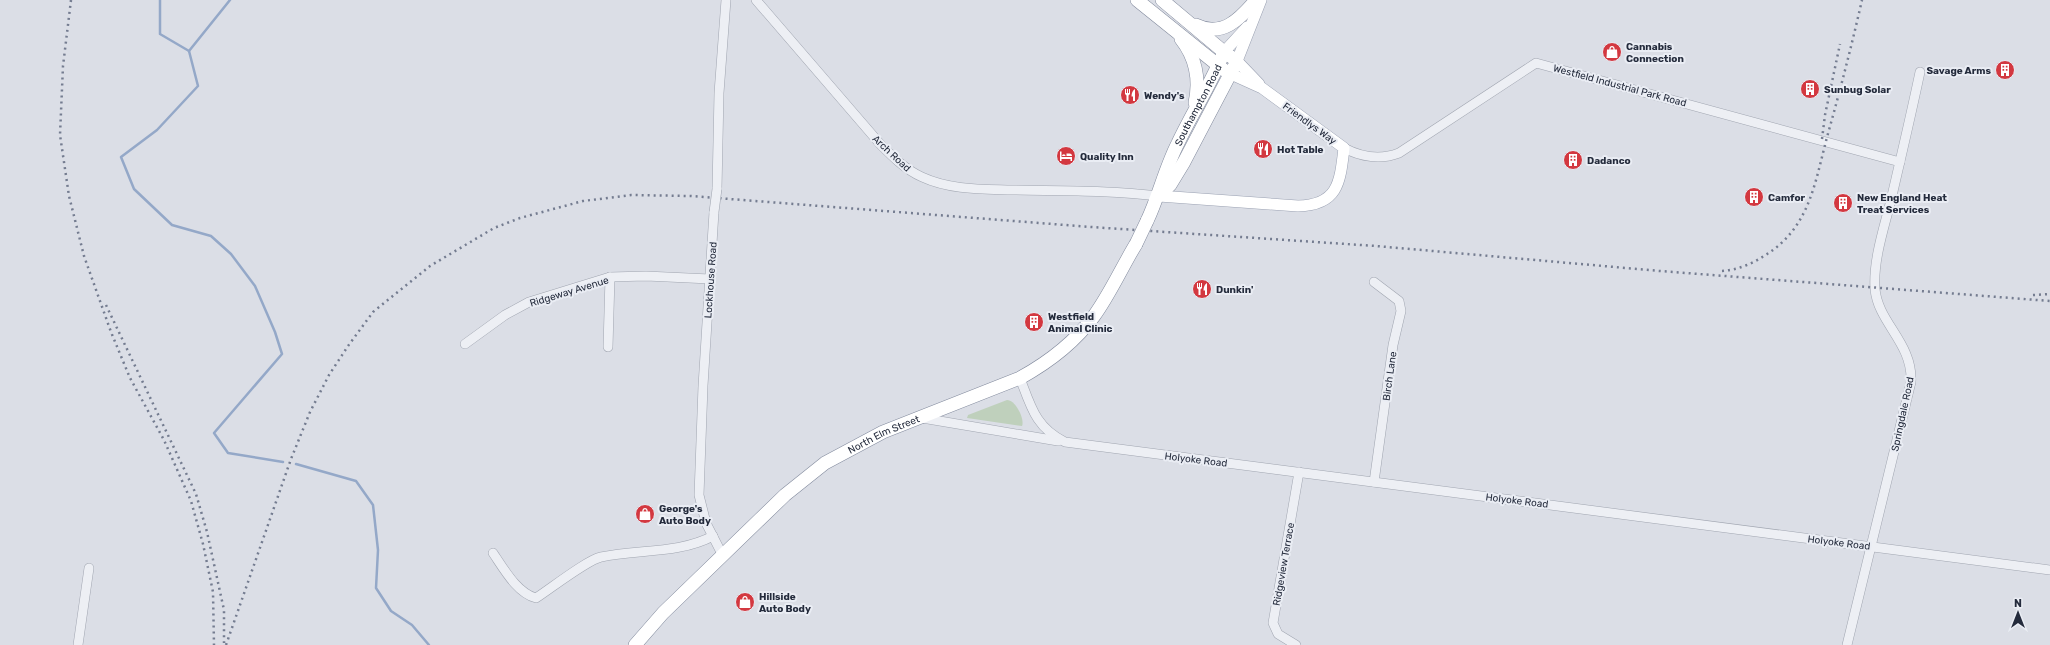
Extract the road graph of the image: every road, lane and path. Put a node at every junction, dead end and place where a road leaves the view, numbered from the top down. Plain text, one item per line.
1 (726, 0) edge
2 (756, 0) edge
3 (1138, 0) edge
4 (1162, 0) edge
5 (1256, 0) edge
6 (1261, 0) edge
7 (1184, 19) junction
8 (1252, 22) junction
9 (1167, 23) junction
10 (1224, 52) junction
11 (1237, 61) junction
12 (1218, 66) junction
13 (1920, 72) dead end
14 (1231, 74) junction
15 (1262, 88) junction
16 (1193, 115) junction
17 (1344, 148) junction
18 (1360, 155) joint
19 (1900, 162) junction
20 (1159, 196) junction
21 (1136, 244) joint
22 (610, 277) junction
23 (710, 279) junction
24 (1374, 282) dead end
25 (465, 344) dead end
26 (608, 347) dead end
27 (1020, 378) junction
28 (922, 418) junction
29 (1065, 442) junction
30 (1299, 472) junction
31 (1374, 482) junction
32 (713, 536) junction
33 (1870, 546) junction
34 (492, 553) dead end
35 (723, 556) junction
36 (89, 568) dead end
37 (2050, 570) edge
38 (78, 645) edge
39 (635, 645) edge
40 (1296, 645) edge
41 (1847, 645) edge

1 - 23 street, Lockhouse Road, bridge
2 - 20 street, Arch Road
3 - 9 highway
4 - 7 highway
5 - 7 highway
6 - 8 main road, Southampton Road
7 - 10 highway, Friendlys Way
8 - 10 main road, Southampton Road
8 - 11 main road, Southampton Road
9 - 12 highway, Friendlys Way
9 - 16 highway
10 - 11 highway, Friendlys Way
10 - 12 highway, Southampton Road
11 - 14 highway, Southampton Road
11 - 15 main road, Friendlys Way
12 - 14 highway, Friendlys Way
12 - 16 highway, Southampton Road
13 - 19 street, Springdale Road
14 - 15 main road, Friendlys Way
14 - 20 highway, Southampton Road
15 - 17 main road, Friendlys Way
16 - 20 highway, Southampton Road
17 - 18 street, Friendlys Way
17 - 20 main road
18 - 19 street, Westfield Industrial Park Road
19 - 33 street, Springdale Road
20 - 21 highway, Southampton Road, bridge
21 - 27 highway, North Elm Street
22 - 23 street, Ridgeway Avenue
22 - 25 street, Ridgeway Avenue
22 - 26 street
23 - 32 street, Lockhouse Road
24 - 31 street, Birch Lane
27 - 28 highway, North Elm Street
27 - 29 street, Holyoke Road
28 - 29 street
28 - 35 highway, North Elm Street
29 - 30 street, Holyoke Road
30 - 31 street, Holyoke Road
30 - 40 street, Ridgeview Terrace
31 - 33 street, Holyoke Road
32 - 34 street
32 - 35 street, Lockhouse Road
33 - 37 street, Holyoke Road
33 - 41 street, Springdale Road
35 - 39 highway, North Elm Street
36 - 38 street

